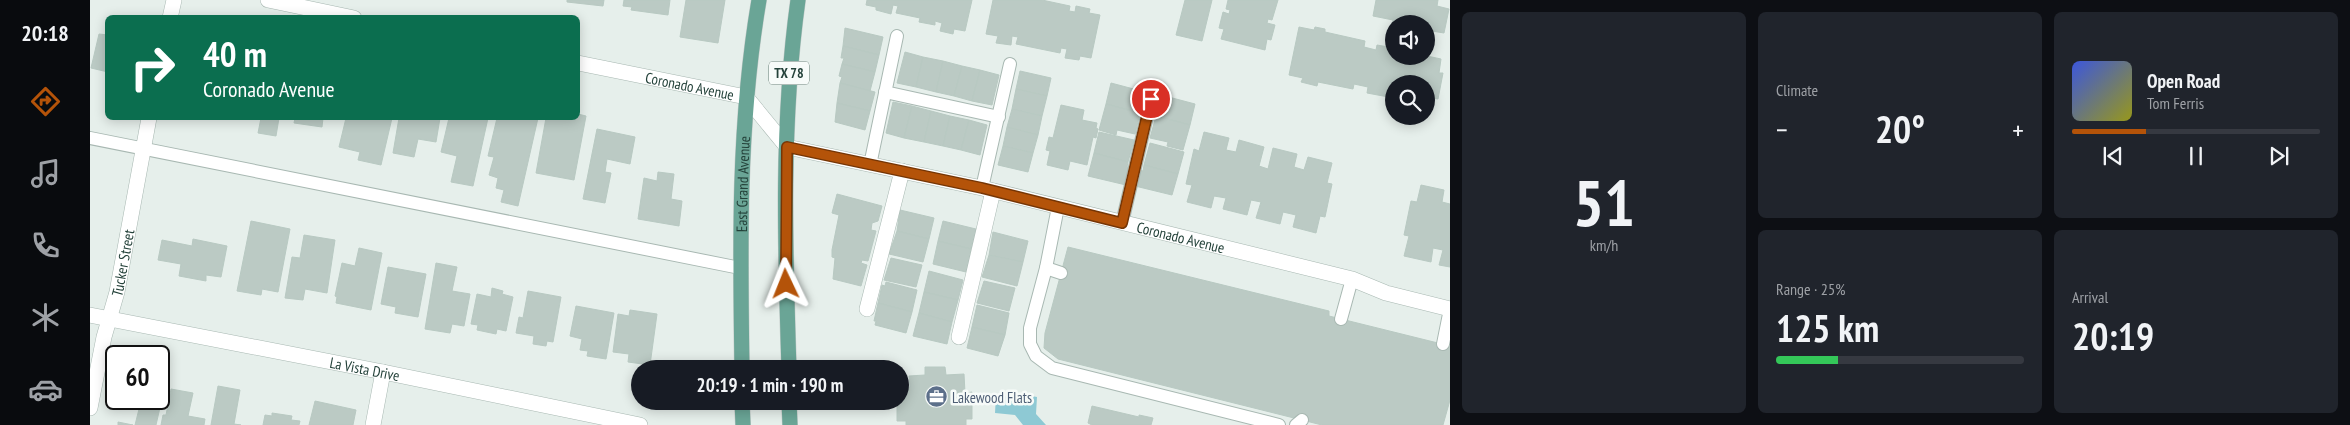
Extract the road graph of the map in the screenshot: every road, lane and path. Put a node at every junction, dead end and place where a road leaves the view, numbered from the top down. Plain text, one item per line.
1 (174, 0) edge
2 (268, 0) edge
3 (759, 0) edge
4 (798, 0) edge
5 (171, 15) edge
6 (340, 15) edge
7 (897, 36) dead end
8 (580, 63) edge
9 (1010, 64) dead end
10 (885, 92) junction
11 (746, 97) junction
12 (1151, 99) dead end
13 (999, 117) junction
14 (149, 120) edge
15 (90, 138) edge
16 (787, 147) junction
17 (142, 148) junction
18 (870, 165) junction
19 (902, 171) junction
20 (988, 190) junction
21 (1058, 207) junction
22 (1122, 223) junction
23 (740, 268) junction
24 (1046, 268) junction
25 (1061, 272) dead end
26 (1352, 279) junction
27 (867, 309) dead end
28 (1450, 309) edge
29 (90, 314) edge
30 (110, 319) junction
31 (1342, 319) dead end
32 (959, 337) dead end
33 (1443, 344) dead end
34 (742, 360) edge
35 (789, 360) edge
36 (383, 372) junction
37 (90, 408) edge
38 (742, 410) edge
39 (790, 410) edge
40 (373, 425) edge
41 (640, 425) edge
42 (743, 425) edge
43 (790, 425) edge
44 (1280, 425) edge

1 - 5 street
2 - 6 street
3 - 11 main road, East Grand Avenue / TX 78
4 - 16 main road, TX 78
7 - 10 lane
8 - 11 street, Coronado Avenue
9 - 13 lane
10 - 13 lane
10 - 18 lane
11 - 16 street, Coronado Avenue
11 - 23 main road, East Grand Avenue / TX 78
12 - 22 lane
13 - 20 lane
14 - 17 street, Tucker Street
15 - 17 lane
16 - 18 street, Coronado Avenue
16 - 35 main road, TX 78
17 - 23 lane
17 - 30 street, Tucker Street
18 - 19 street, Coronado Avenue
19 - 20 street, Coronado Avenue
19 - 27 street
20 - 21 street, Coronado Avenue
20 - 32 street
21 - 22 street, Coronado Avenue
21 - 24 lane
22 - 26 street, Coronado Avenue
23 - 34 main road, East Grand Avenue / TX 78
24 - 25 lane
24 - 44 lane
26 - 28 street, Coronado Avenue
26 - 31 lane
28 - 33 lane
29 - 30 street, La Vista Drive
30 - 36 street, La Vista Drive
30 - 37 street, Tucker Street
36 - 40 street
36 - 41 street, La Vista Drive
38 - 42 main road
39 - 43 main road

